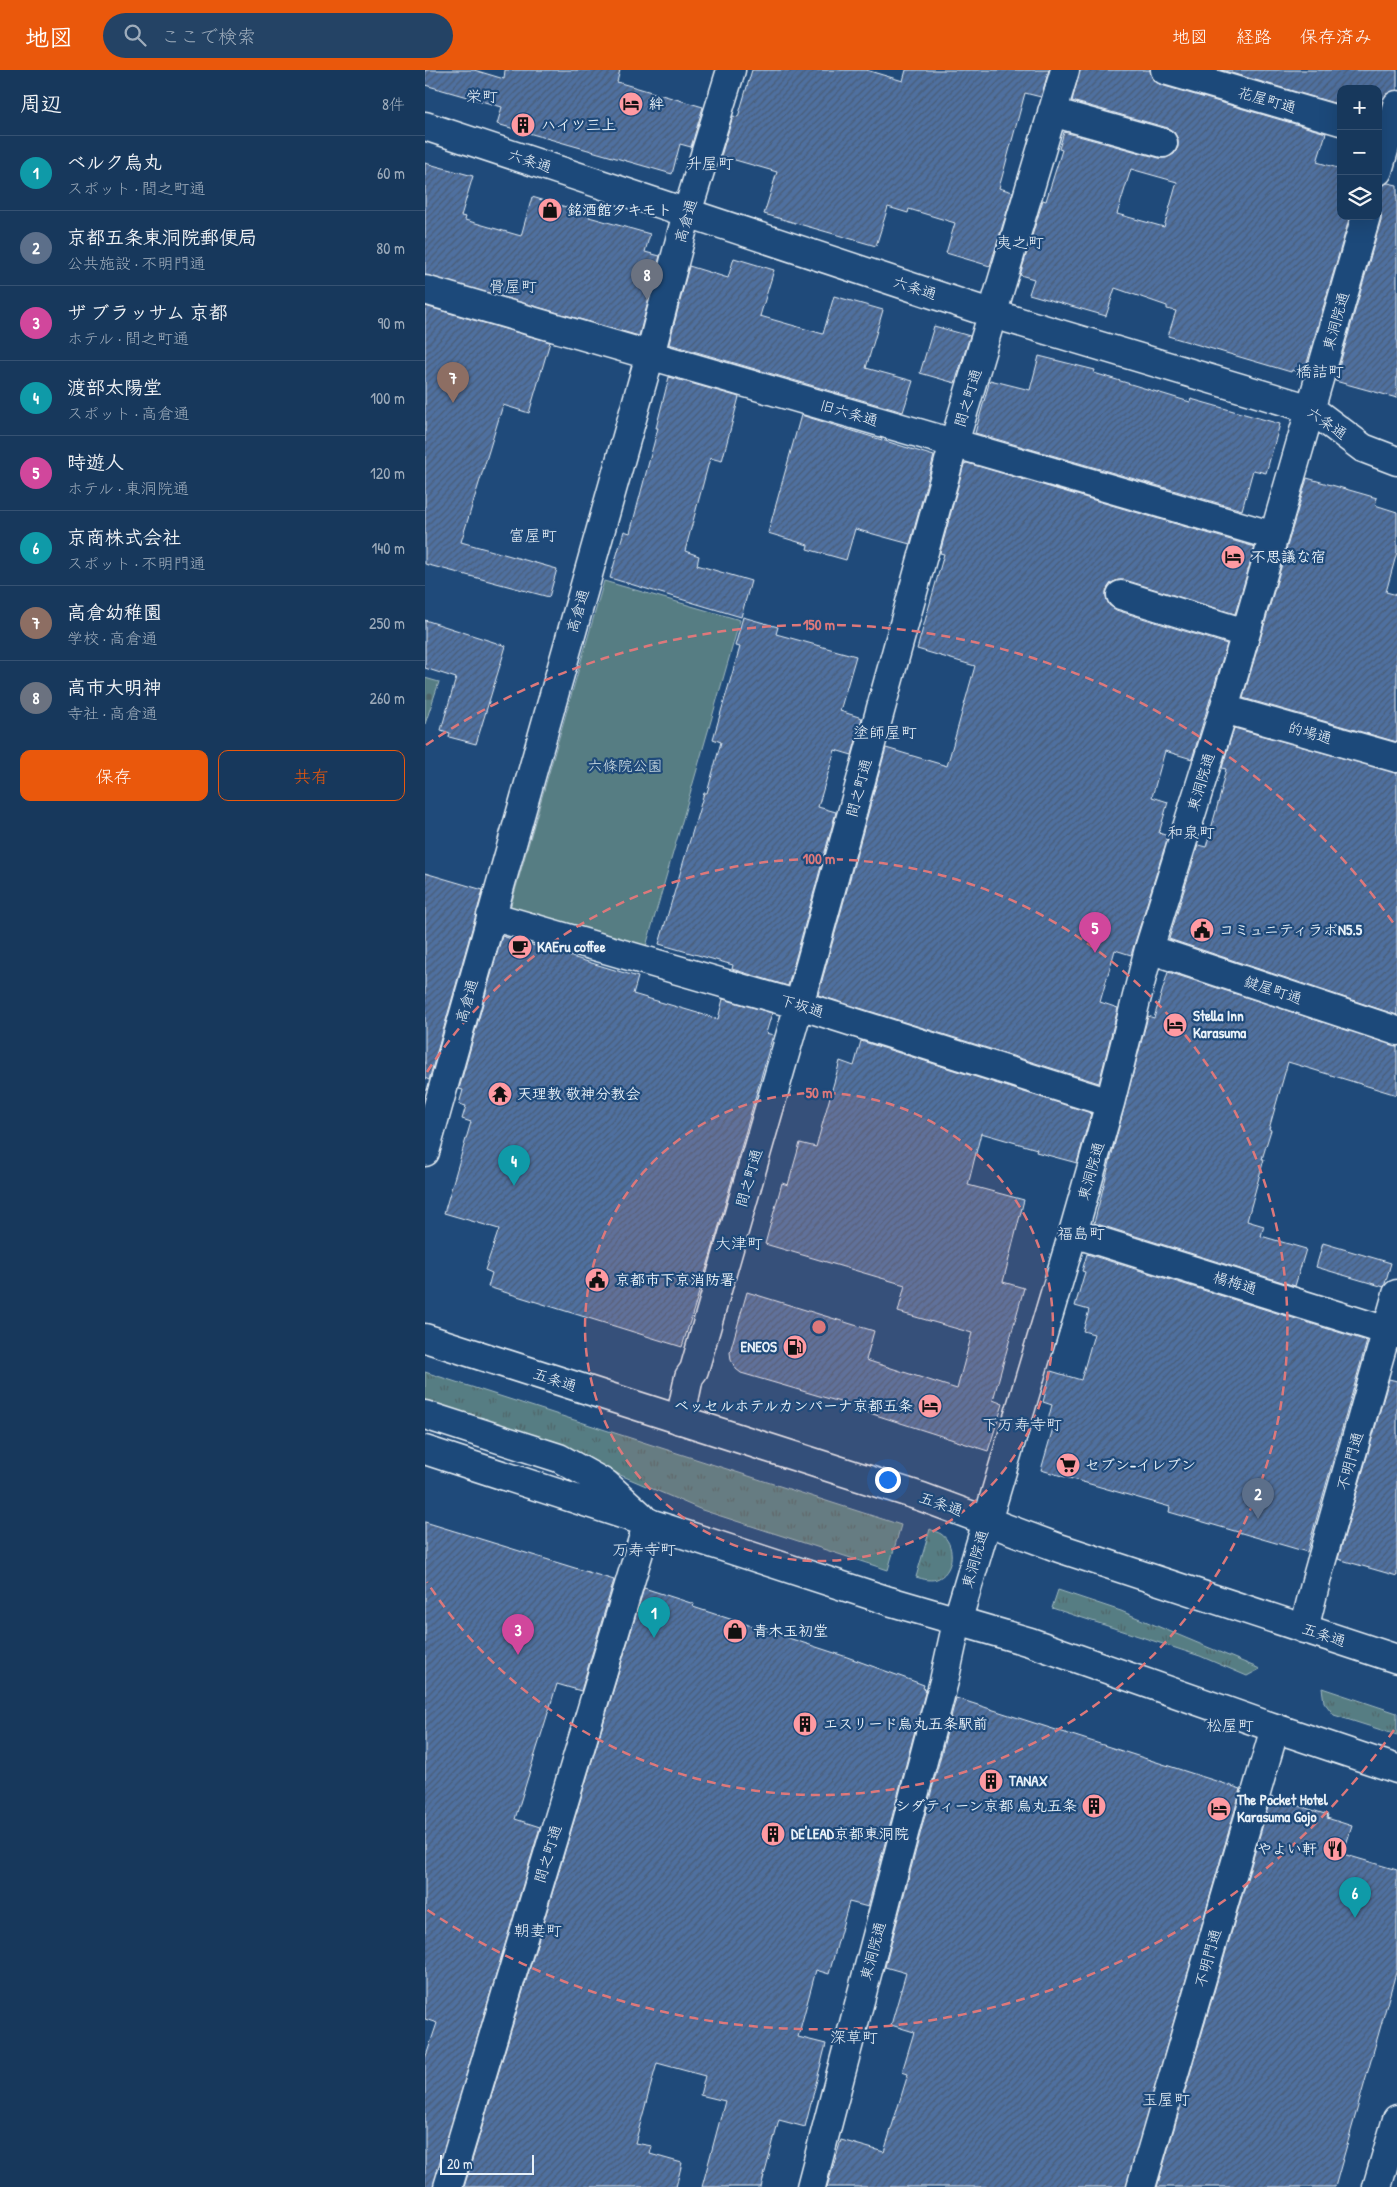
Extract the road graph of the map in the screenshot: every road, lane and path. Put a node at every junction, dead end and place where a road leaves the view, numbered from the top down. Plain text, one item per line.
1 (731, 70) edge
2 (1065, 70) edge
3 (1165, 70) edge
4 (1397, 105) edge
5 (1052, 112) junction
6 (1337, 120) edge
7 (425, 126) edge
8 (1388, 134) edge
9 (1163, 143) dead end
10 (1382, 157) edge
11 (687, 214) junction
12 (1364, 220) edge
13 (425, 290) edge
14 (993, 314) junction
15 (650, 355) junction
16 (1311, 408) junction
17 (954, 444) junction
18 (1397, 461) edge
19 (1273, 536) junction
20 (1121, 595) dead end
21 (1245, 633) junction
22 (1224, 709) junction
23 (1397, 758) edge
24 (491, 916) junction
25 (1149, 949) junction
26 (799, 1005) junction
27 (1397, 1031) edge
28 (1110, 1103) junction
29 (425, 1152) edge
30 (1073, 1233) junction
31 (1397, 1294) edge
32 (1392, 1332) edge
33 (425, 1338) edge
34 (425, 1415) edge
35 (679, 1420) junction
36 (425, 1450) edge
37 (987, 1520) junction
38 (647, 1522) junction
39 (957, 1622) junction
40 (1304, 1629) junction
41 (1397, 1658) edge
42 (1275, 1728) junction
43 (1397, 1768) edge
44 (1397, 2119) edge
45 (448, 2187) edge
46 (811, 2187) edge
47 (1141, 2187) edge
48 (1377, 2187) edge

1 - 11 main road, 高倉通
2 - 5 main road, 間之町通
3 - 6 main road, 花屋町通
4 - 8 main road
5 - 9 main road
5 - 14 main road, 間之町通
7 - 11 main road, 六条通
8 - 10 main road
11 - 14 main road, 六条通
11 - 15 main road, 高倉通
12 - 16 main road, 東洞院通
13 - 15 main road, 旧六条通
14 - 16 main road, 六条通
14 - 17 main road, 間之町通
15 - 17 main road, 旧六条通
15 - 24 main road, 高倉通
16 - 18 main road, 六条通
16 - 19 main road, 東洞院通
17 - 19 main road, 旧六条通
17 - 26 main road, 間之町通
19 - 21 main road, 東洞院通
20 - 21 main road
21 - 22 main road, 東洞院通
22 - 23 main road, 的場通
22 - 25 main road, 東洞院通
24 - 26 main road, 下坂通
24 - 29 main road, 高倉通
25 - 27 main road, 鍵屋町通
25 - 28 main road, 東洞院通
26 - 28 main road, 下坂通
26 - 35 main road, 間之町通
28 - 30 main road, 東洞院通
30 - 32 main road, 楊梅通
30 - 37 main road, 東洞院通
31 - 32 main road, 不明門通
32 - 40 main road, 不明門通
33 - 35 main road, 五条通
34 - 38 main road
35 - 37 main road, 五条通
36 - 38 main road
37 - 39 main road, 東洞院通
37 - 40 main road, 五条通
38 - 39 main road
38 - 45 main road, 間之町通
39 - 42 main road
39 - 46 main road, 東洞院通
40 - 41 main road, 五条通
42 - 43 main road
42 - 47 main road, 不明門通
44 - 48 main road

